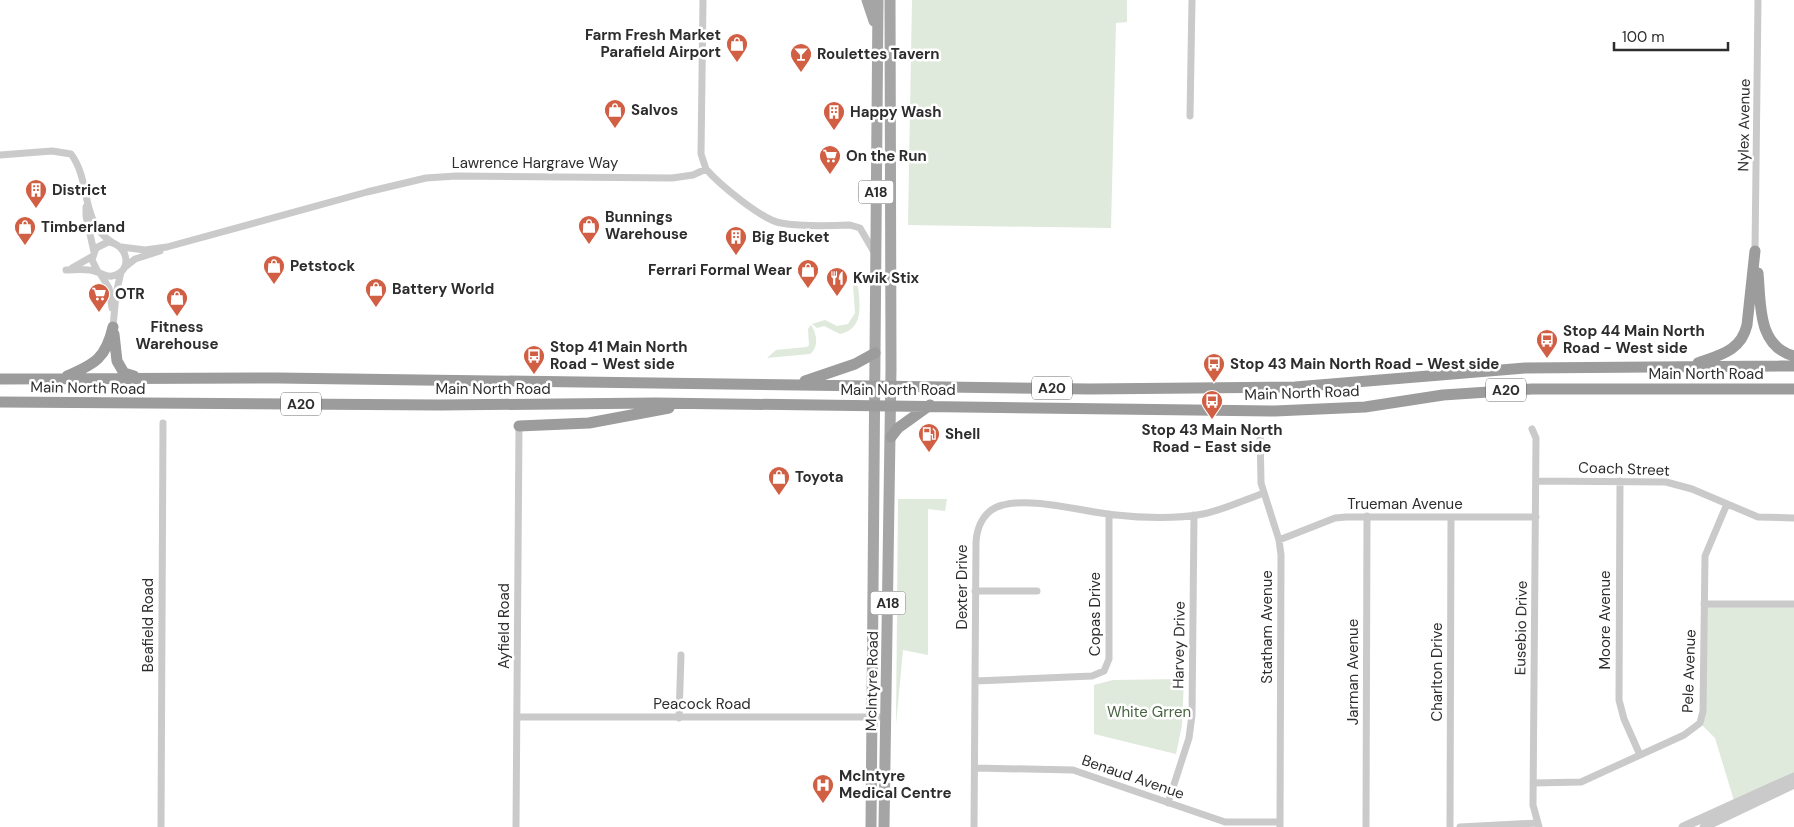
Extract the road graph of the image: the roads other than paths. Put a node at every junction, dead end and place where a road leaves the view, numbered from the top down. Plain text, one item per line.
1 (703, 0) edge
2 (867, 0) edge
3 (878, 0) edge
4 (890, 0) edge
5 (1192, 0) edge
6 (1758, 0) edge
7 (878, 35) junction
8 (1190, 116) dead end
9 (0, 155) edge
10 (706, 169) junction
11 (86, 204) junction
12 (113, 243) junction
13 (121, 247) junction
14 (167, 247) junction
15 (1756, 251) junction
16 (93, 254) junction
17 (876, 254) junction
18 (123, 270) junction
19 (100, 273) junction
20 (113, 325) junction
21 (875, 353) junction
22 (1794, 356) edge
23 (1691, 366) junction
24 (1794, 366) edge
25 (139, 377) junction
26 (64, 378) junction
27 (0, 379) edge
28 (796, 384) junction
29 (874, 386) junction
30 (891, 386) junction
31 (1794, 389) edge
32 (0, 402) edge
33 (690, 404) junction
34 (874, 405) junction
35 (891, 405) junction
36 (930, 405) junction
37 (163, 423) dead end
38 (519, 426) joint
39 (1532, 429) dead end
40 (1260, 430) dead end
41 (891, 438) junction
42 (1536, 481) junction
43 (1620, 481) junction
44 (1264, 493) junction
45 (1726, 504) junction
46 (1109, 514) junction
47 (1194, 515) junction
48 (1367, 516) junction
49 (1451, 517) junction
50 (1536, 517) junction
51 (1794, 518) edge
52 (889, 533) junction
53 (1279, 540) junction
54 (873, 563) junction
55 (975, 591) junction
56 (1037, 591) dead end
57 (1704, 604) junction
58 (1794, 604) edge
59 (681, 655) dead end
60 (975, 681) junction
61 (517, 717) junction
62 (872, 717) junction
63 (886, 717) junction
64 (679, 718) junction
65 (1640, 755) junction
66 (975, 768) junction
67 (1794, 777) edge
68 (1533, 783) junction
69 (1794, 784) edge
70 (1168, 803) junction
71 (1280, 825) edge
72 (1538, 825) edge
73 (161, 827) edge
74 (516, 827) edge
75 (871, 827) edge
76 (884, 827) edge
77 (974, 827) edge
78 (1366, 827) edge
79 (1450, 827) edge
80 (1460, 827) edge
81 (1684, 827) edge
82 (1704, 827) edge

1 - 10 street
2 - 7 main road
3 - 7 main road, A18
4 - 30 main road, A18
5 - 8 street
6 - 15 street, Nylex Avenue
7 - 17 main road, A18
9 - 11 street
10 - 14 street, Lawrence Hargrave Way
10 - 17 street
11 - 12 street
11 - 16 street
12 - 13 street
12 - 16 street
13 - 14 street, Lawrence Hargrave Way
13 - 18 street
14 - 18 street, Lawrence Hargrave Way
15 - 22 highway
15 - 23 highway
16 - 19 street
16 - 19 street
17 - 21 main road, A18
18 - 19 street
18 - 20 street
19 - 20 street
20 - 25 highway
20 - 26 highway
21 - 28 highway
21 - 29 main road, A18
23 - 24 highway, Main North Road / A20
23 - 30 highway, Main North Road / A20
25 - 26 highway, Main North Road / A20
25 - 28 highway, Main North Road / A20
26 - 27 highway, Main North Road / A20
28 - 29 highway, Main North Road / A20
29 - 30 highway, Main North Road / A20
29 - 34 main road, A18
30 - 35 main road, McIntyre Road / A18
31 - 36 highway, Main North Road / A20
32 - 33 highway, Main North Road / A20
33 - 34 highway, Main North Road / A20
33 - 38 highway
34 - 35 highway, Main North Road / A20
34 - 54 main road, McIntyre Road / A18
35 - 36 highway, Main North Road / A20
35 - 41 main road, McIntyre Road / A18
36 - 41 highway
37 - 73 street, Beafield Road
38 - 61 street, Ayfield Road
39 - 42 street, Eusebio Drive
40 - 44 street, Statham Avenue
41 - 52 main road, McIntyre Road / A18
42 - 43 street, Coach Street
42 - 50 street, Eusebio Drive
43 - 45 street, Coach Street
43 - 65 street, Moore Avenue
44 - 47 street, Dexter Drive
44 - 53 street, Statham Avenue
45 - 51 street, Coach Street
45 - 57 street, Pele Avenue
46 - 47 street, Dexter Drive
46 - 55 street, Dexter Drive
46 - 60 street, Copas Drive
47 - 70 street, Harvey Drive
48 - 49 street, Trueman Avenue
48 - 53 street, Trueman Avenue
48 - 78 street, Jarman Avenue
49 - 50 street, Trueman Avenue
49 - 79 street, Charlton Drive
50 - 68 street, Eusebio Drive
52 - 54 main road
52 - 63 main road, McIntyre Road / A18
53 - 71 street, Statham Avenue
54 - 62 main road, McIntyre Road / A18
55 - 56 street
55 - 60 street, Dexter Drive
57 - 58 street
57 - 65 street, Pele Avenue
59 - 64 street
60 - 66 street, Dexter Drive
61 - 64 street, Peacock Road
61 - 74 street, Ayfield Road
62 - 63 street, Peacock Road
62 - 64 street, Peacock Road
62 - 75 main road, McIntyre Road / A18
63 - 76 main road, McIntyre Road / A18
65 - 68 street, Pele Avenue
66 - 70 street, Benaud Avenue
66 - 77 street, Dexter Drive
67 - 81 street
68 - 72 street, Eusebio Drive
69 - 82 street
70 - 71 street, Benaud Avenue
72 - 80 street

